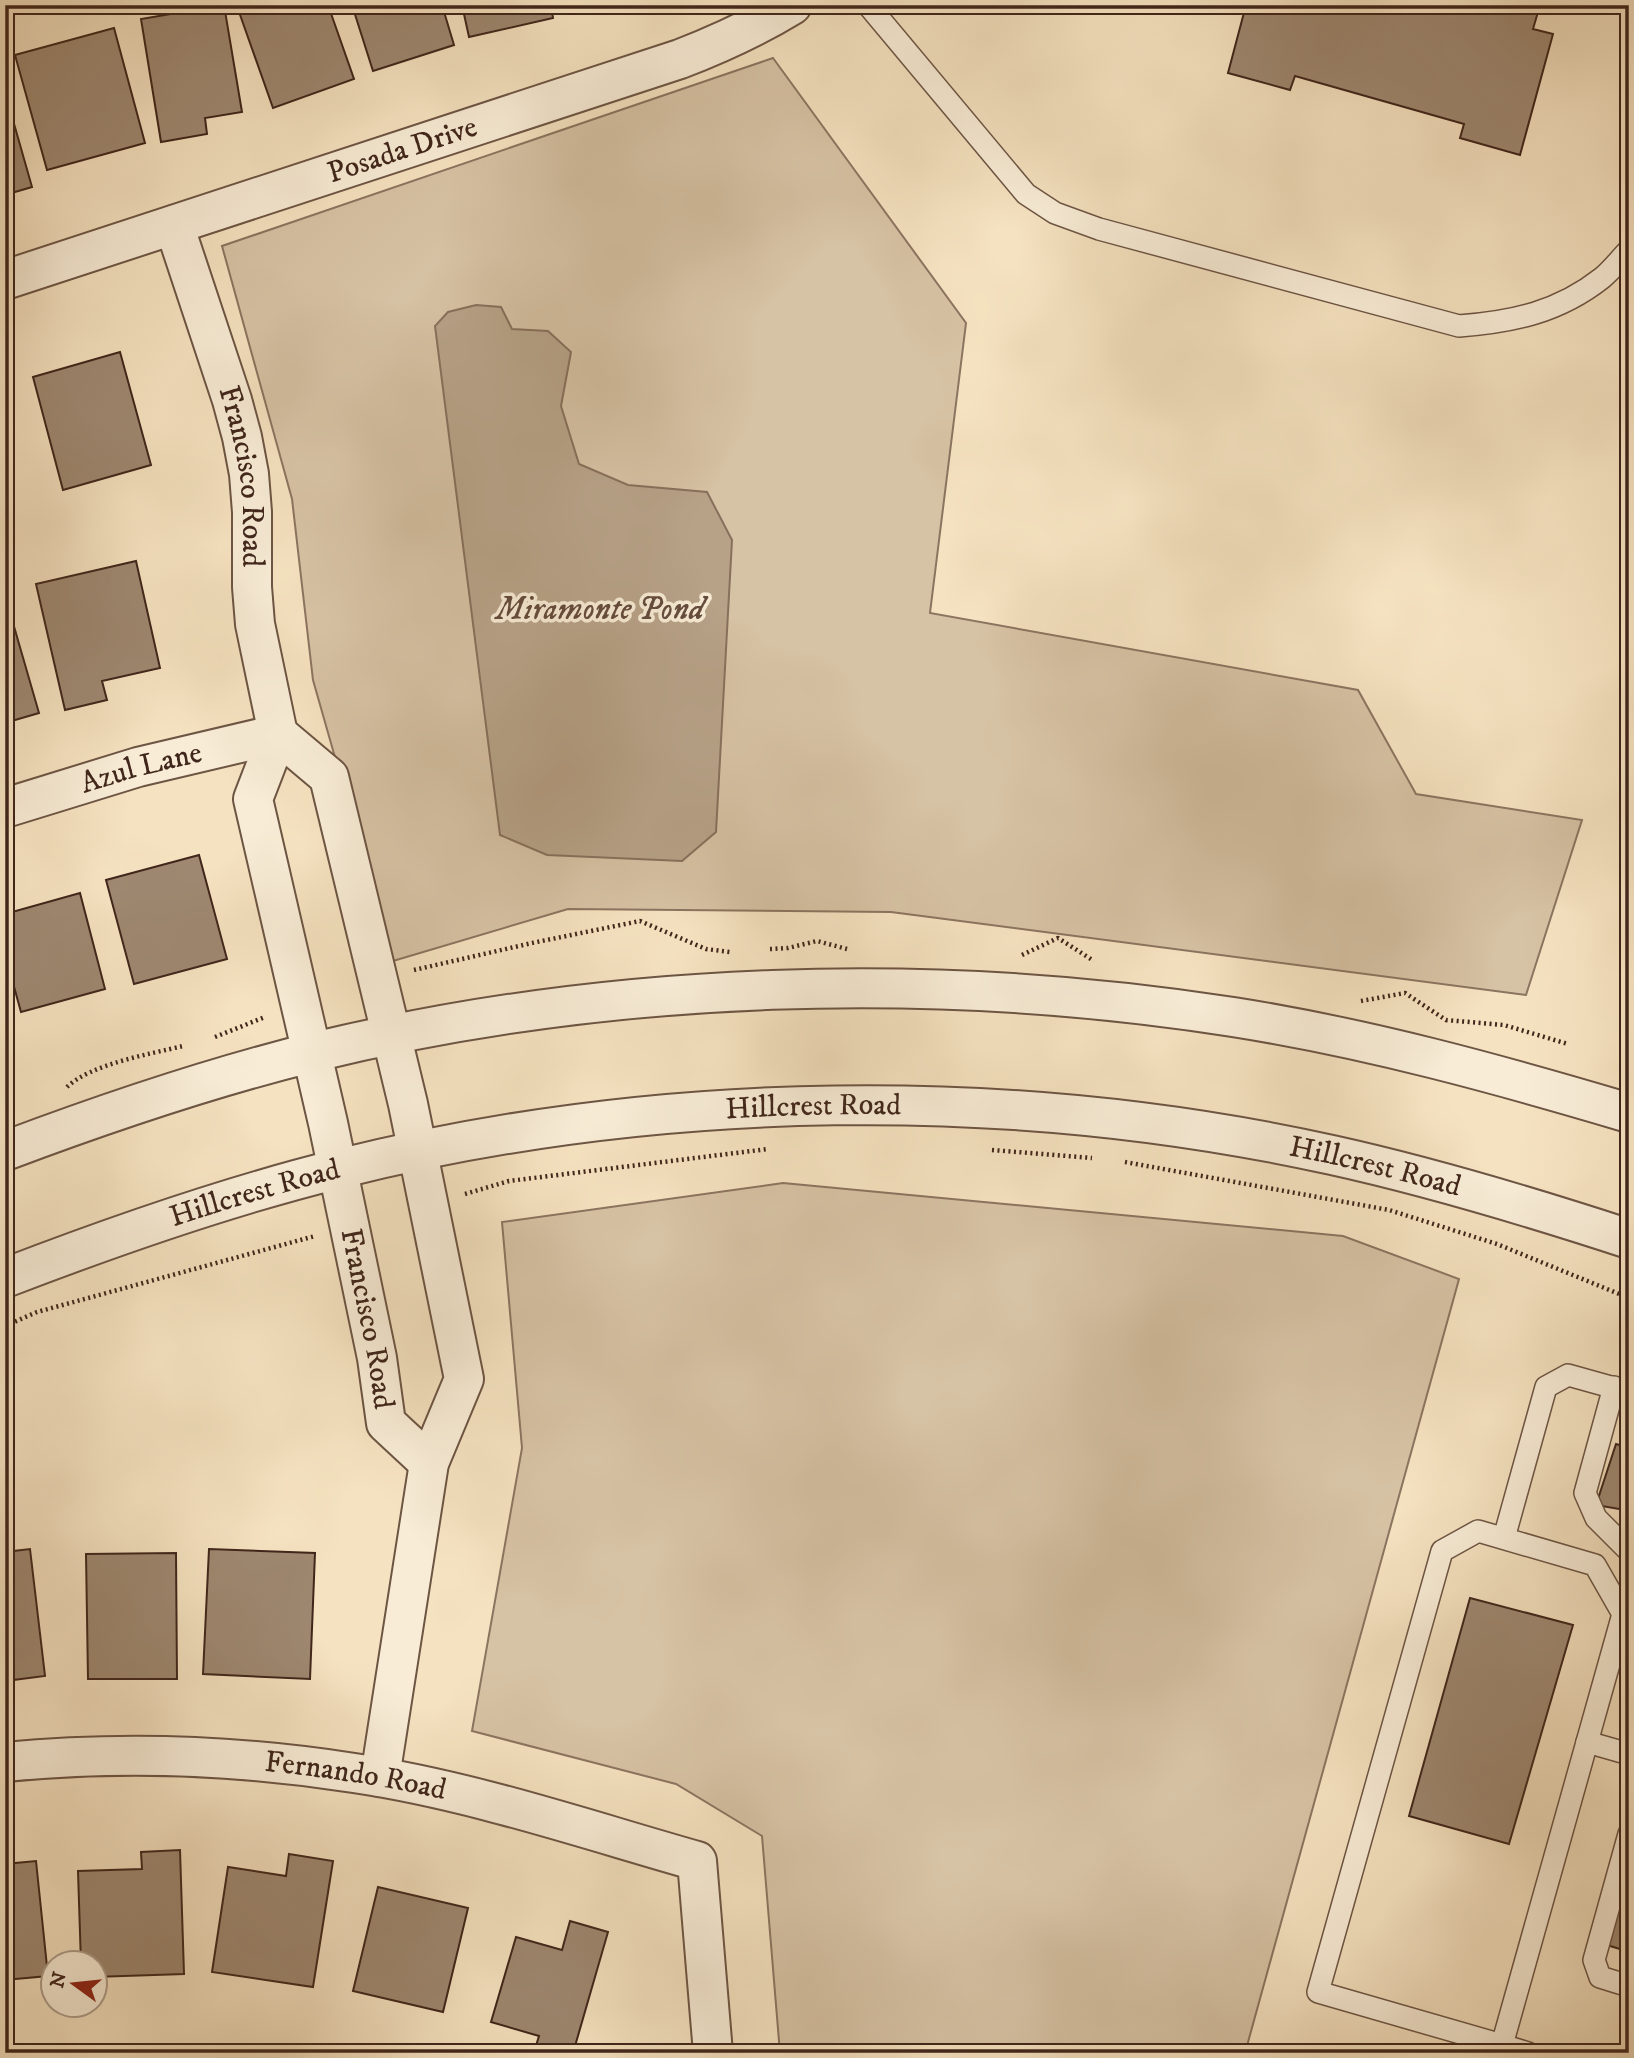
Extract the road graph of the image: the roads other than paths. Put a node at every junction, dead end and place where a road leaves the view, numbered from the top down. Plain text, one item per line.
1 (792, 5) edge
2 (868, 5) edge
3 (174, 225) junction
4 (1629, 250) edge
5 (5, 281) edge
6 (278, 734) junction
7 (5, 808) edge
8 (392, 1035) junction
9 (312, 1053) junction
10 (1629, 1114) edge
11 (5, 1151) edge
12 (418, 1151) junction
13 (338, 1169) junction
14 (1629, 1239) edge
15 (5, 1279) edge
16 (1621, 1390) edge
17 (429, 1463) junction
18 (1504, 1538) junction
19 (1629, 1551) edge
20 (1622, 1642) edge
21 (1587, 1742) junction
22 (1629, 1754) edge
23 (5, 1762) edge
24 (380, 1777) junction
25 (1629, 1834) edge
26 (1629, 1986) edge
27 (1502, 2045) junction
28 (713, 2053) edge
29 (1528, 2053) edge

1 - 3 street, Posada Drive
2 - 4 lane
3 - 5 street, Posada Drive
3 - 6 street, Francisco Road
6 - 7 street, Azul Lane
6 - 8 street
6 - 9 street, Francisco Road
8 - 9 street
8 - 10 street
8 - 12 street
9 - 11 street
9 - 13 street, Francisco Road
12 - 13 street, Hillcrest Road
12 - 14 street, Hillcrest Road
12 - 17 street
13 - 15 street, Hillcrest Road
13 - 17 street, Francisco Road
16 - 18 lane
16 - 19 lane
17 - 24 street
18 - 20 lane
18 - 27 lane
20 - 21 lane
21 - 22 lane
21 - 27 lane
23 - 24 street, Fernando Road
24 - 28 street, Fernando Road
25 - 26 lane
27 - 29 lane

